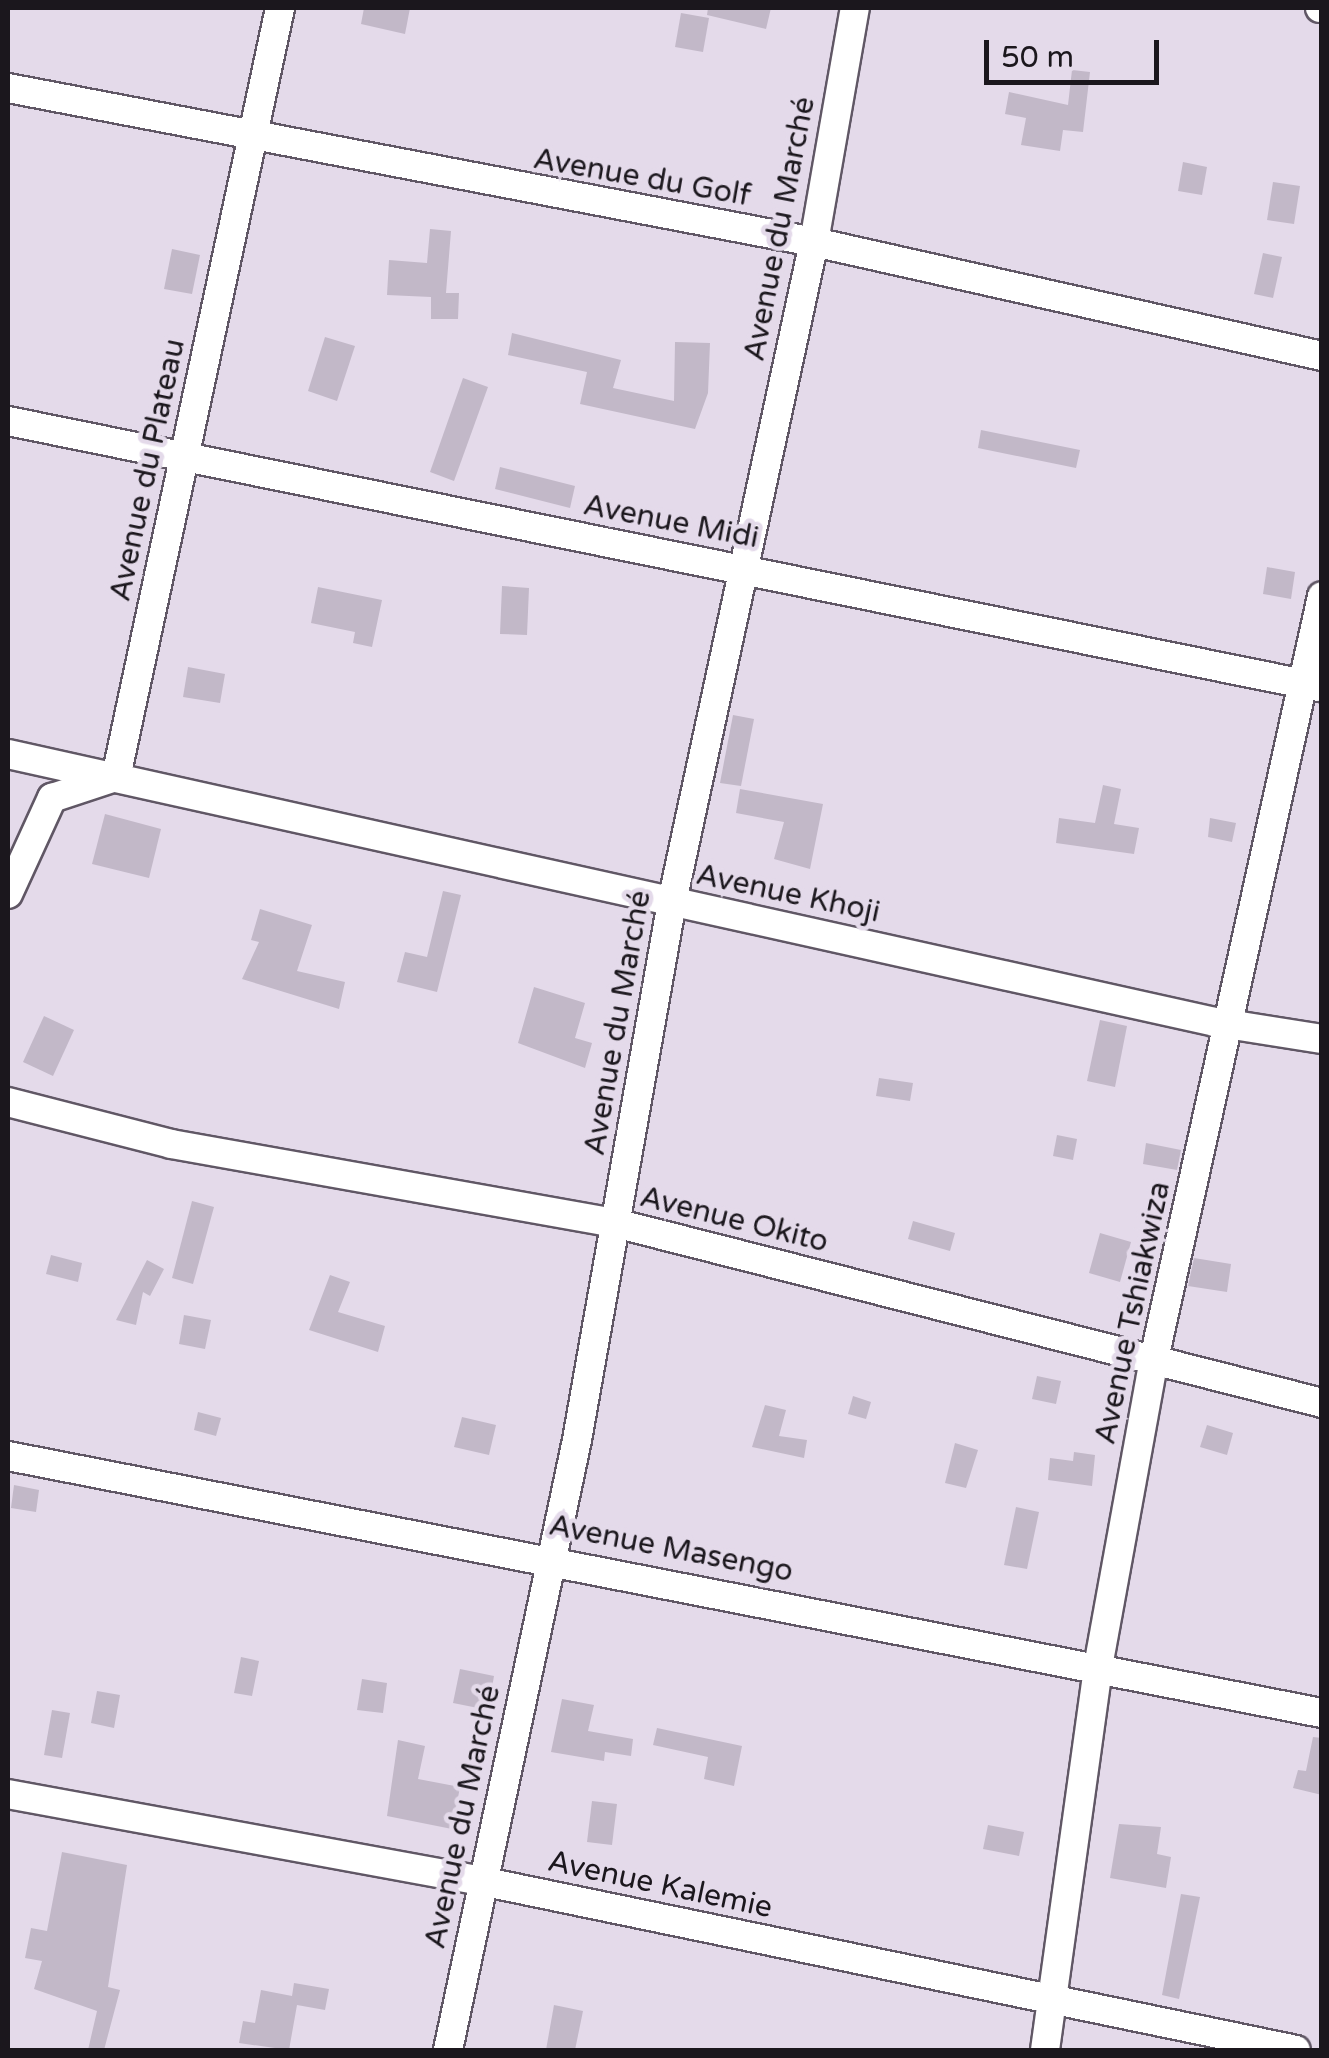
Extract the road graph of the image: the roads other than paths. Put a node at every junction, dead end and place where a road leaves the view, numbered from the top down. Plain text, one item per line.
1 (280, 8) edge
2 (855, 8) edge
3 (8, 88) edge
4 (251, 139) junction
5 (814, 242) junction
6 (1322, 356) edge
7 (8, 420) edge
8 (185, 455) junction
9 (744, 570) junction
10 (1322, 596) edge
11 (1313, 686) edge
12 (8, 754) edge
13 (116, 778) junction
14 (8, 894) edge
15 (672, 902) junction
16 (1229, 1025) junction
17 (1322, 1040) edge
18 (8, 1102) edge
19 (615, 1224) junction
20 (1154, 1359) junction
21 (1322, 1403) edge
22 (8, 1456) edge
23 (550, 1558) junction
24 (1098, 1668) junction
25 (1322, 1713) edge
26 (8, 1794) edge
27 (481, 1882) junction
28 (1052, 2000) junction
29 (448, 2050) edge
30 (1045, 2050) edge
31 (1296, 2050) edge

1 - 4 street, Avenue du Plateau
2 - 5 street, Avenue du Marché
3 - 4 street, Avenue du Golf
4 - 5 street, Avenue du Golf
4 - 8 street, Avenue du Plateau
5 - 6 street, Avenue du Golf
5 - 9 street, Avenue du Marché
7 - 8 street, Avenue Midi
8 - 9 street, Avenue Midi
8 - 13 street, Avenue du Plateau
9 - 11 street, Avenue Midi
9 - 15 street, Avenue du Marché
10 - 11 street, Avenue Tshiakwiza
11 - 16 street, Avenue Tshiakwiza
12 - 13 street, Avenue Khoji
13 - 14 street
13 - 15 street, Avenue Khoji
15 - 16 street, Avenue Khoji
15 - 19 street, Avenue du Marché
16 - 17 street, Avenue Khoji
16 - 20 street, Avenue Tshiakwiza
18 - 19 street, Avenue Okito
19 - 20 street, Avenue Okito
19 - 23 street, Avenue du Marché
20 - 21 street, Avenue Okito
20 - 24 street, Avenue Tshiakwiza
22 - 23 street, Avenue Masengo
23 - 24 street, Avenue Masengo
23 - 27 street, Avenue du Marché
24 - 25 street, Avenue Masengo
24 - 28 street, Avenue Tshiakwiza
26 - 27 street, Avenue Kalemie
27 - 28 street, Avenue Kalemie
27 - 29 street, Avenue du Marché
28 - 30 street, Avenue Tshiakwiza
28 - 31 street, Avenue Kalemie

